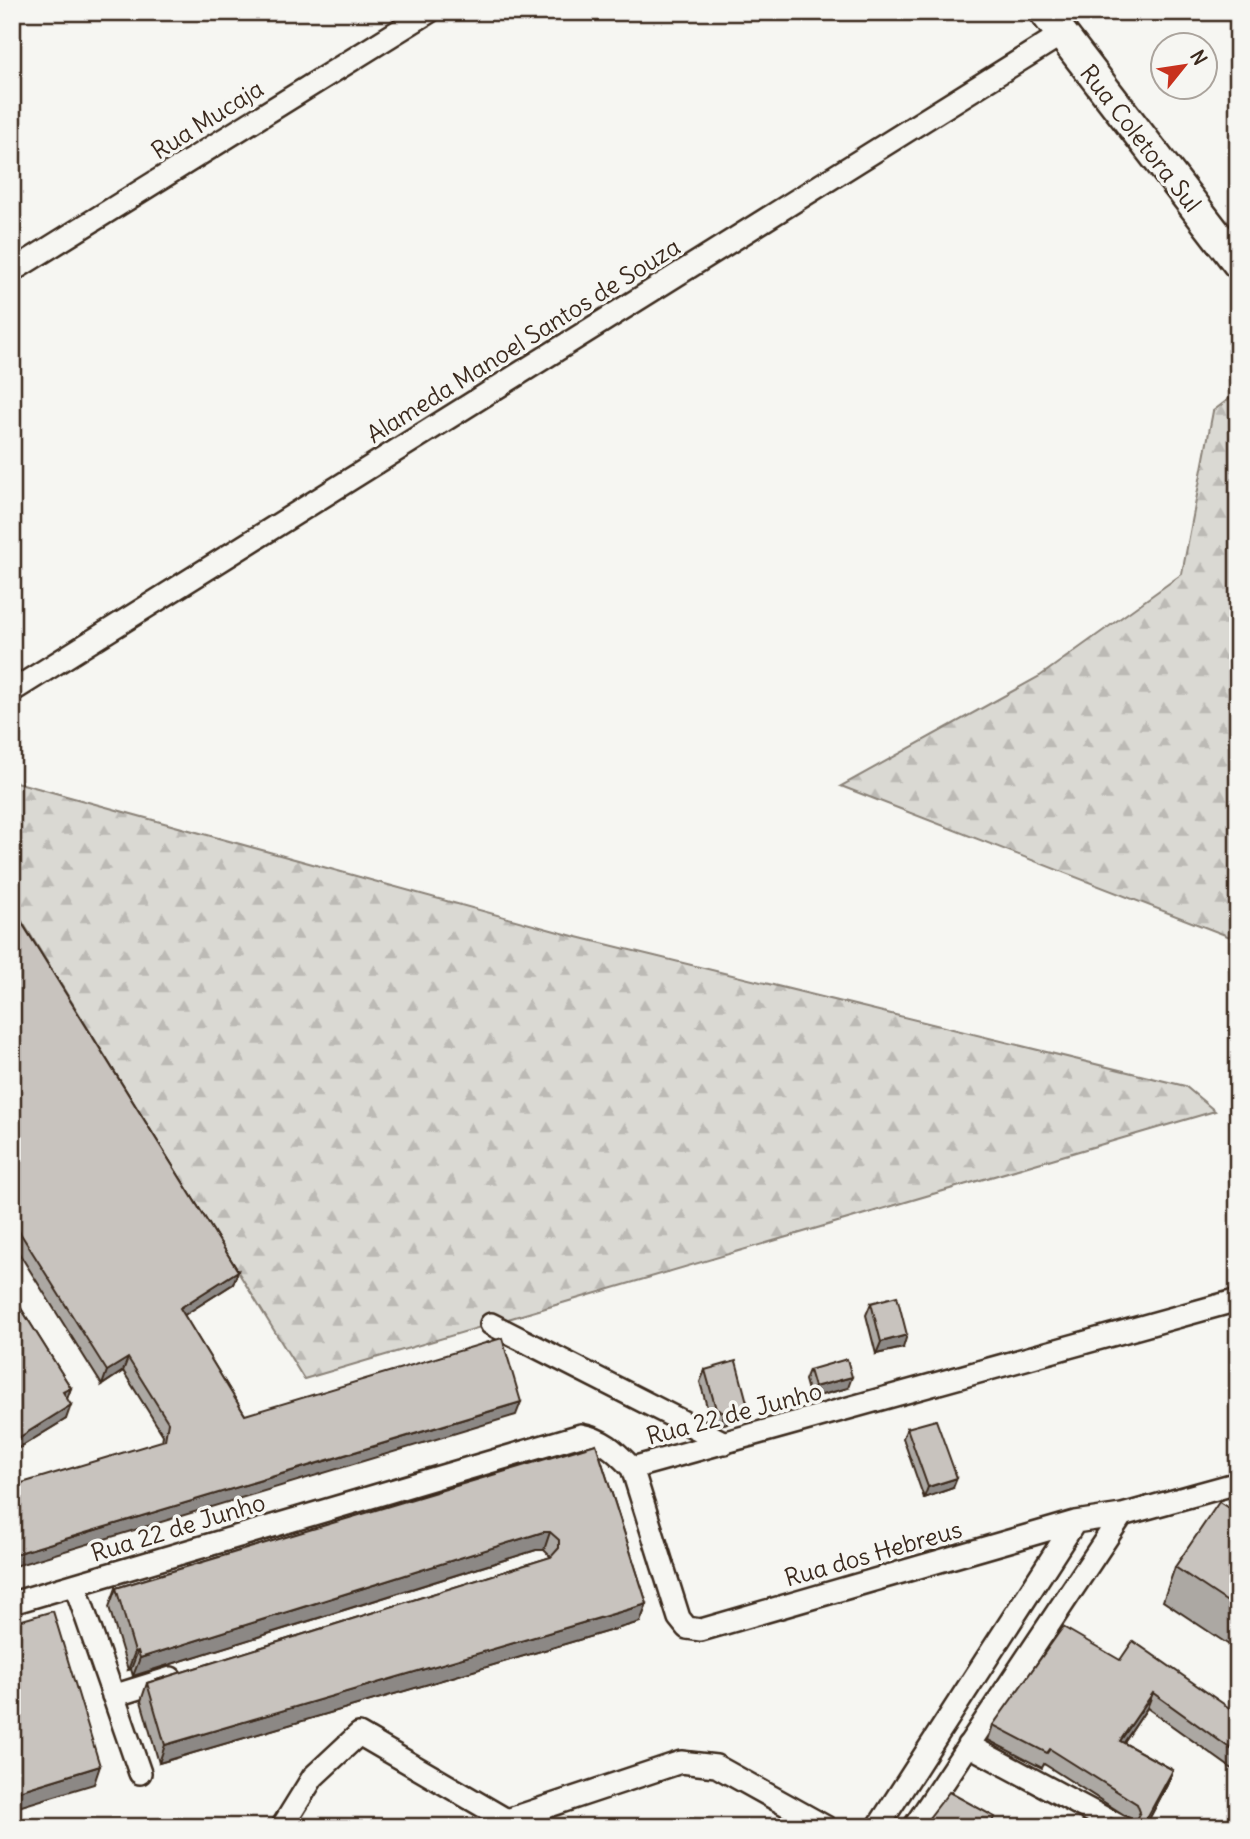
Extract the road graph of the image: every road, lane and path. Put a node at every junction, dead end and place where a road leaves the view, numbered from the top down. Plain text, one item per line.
1 (429, 12) edge
2 (1053, 23) edge
3 (1238, 263) edge
4 (12, 271) edge
5 (12, 691) edge
6 (1238, 1300) edge
7 (491, 1324) dead end
8 (724, 1443) junction
9 (632, 1468) junction
10 (1238, 1483) edge
11 (1122, 1515) junction
12 (1075, 1522) junction
13 (75, 1585) junction
14 (12, 1603) edge
15 (193, 1672) edge
16 (113, 1696) junction
17 (968, 1745) junction
18 (141, 1773) dead end
19 (513, 1823) edge
20 (282, 1827) edge
21 (826, 1827) edge
22 (878, 1827) edge
23 (914, 1827) edge
24 (1121, 1827) edge

1 - 4 street, Rua Mucaja
2 - 3 street, Rua Coletora Sul
2 - 5 street, Alameda Manoel Santos de Souza
6 - 8 street, Rua 22 de Junho
7 - 8 street
8 - 9 street, Rua 22 de Junho
9 - 12 street, Rua dos Hebreus
9 - 13 street, Rua 22 de Junho
10 - 11 street, Rua dos Hebreus
11 - 12 street, Rua dos Hebreus
11 - 17 street
12 - 22 street
13 - 14 street, Rua 22 de Junho
13 - 16 street
15 - 16 street
16 - 18 street
17 - 23 street
17 - 24 street
19 - 20 street
19 - 21 street

